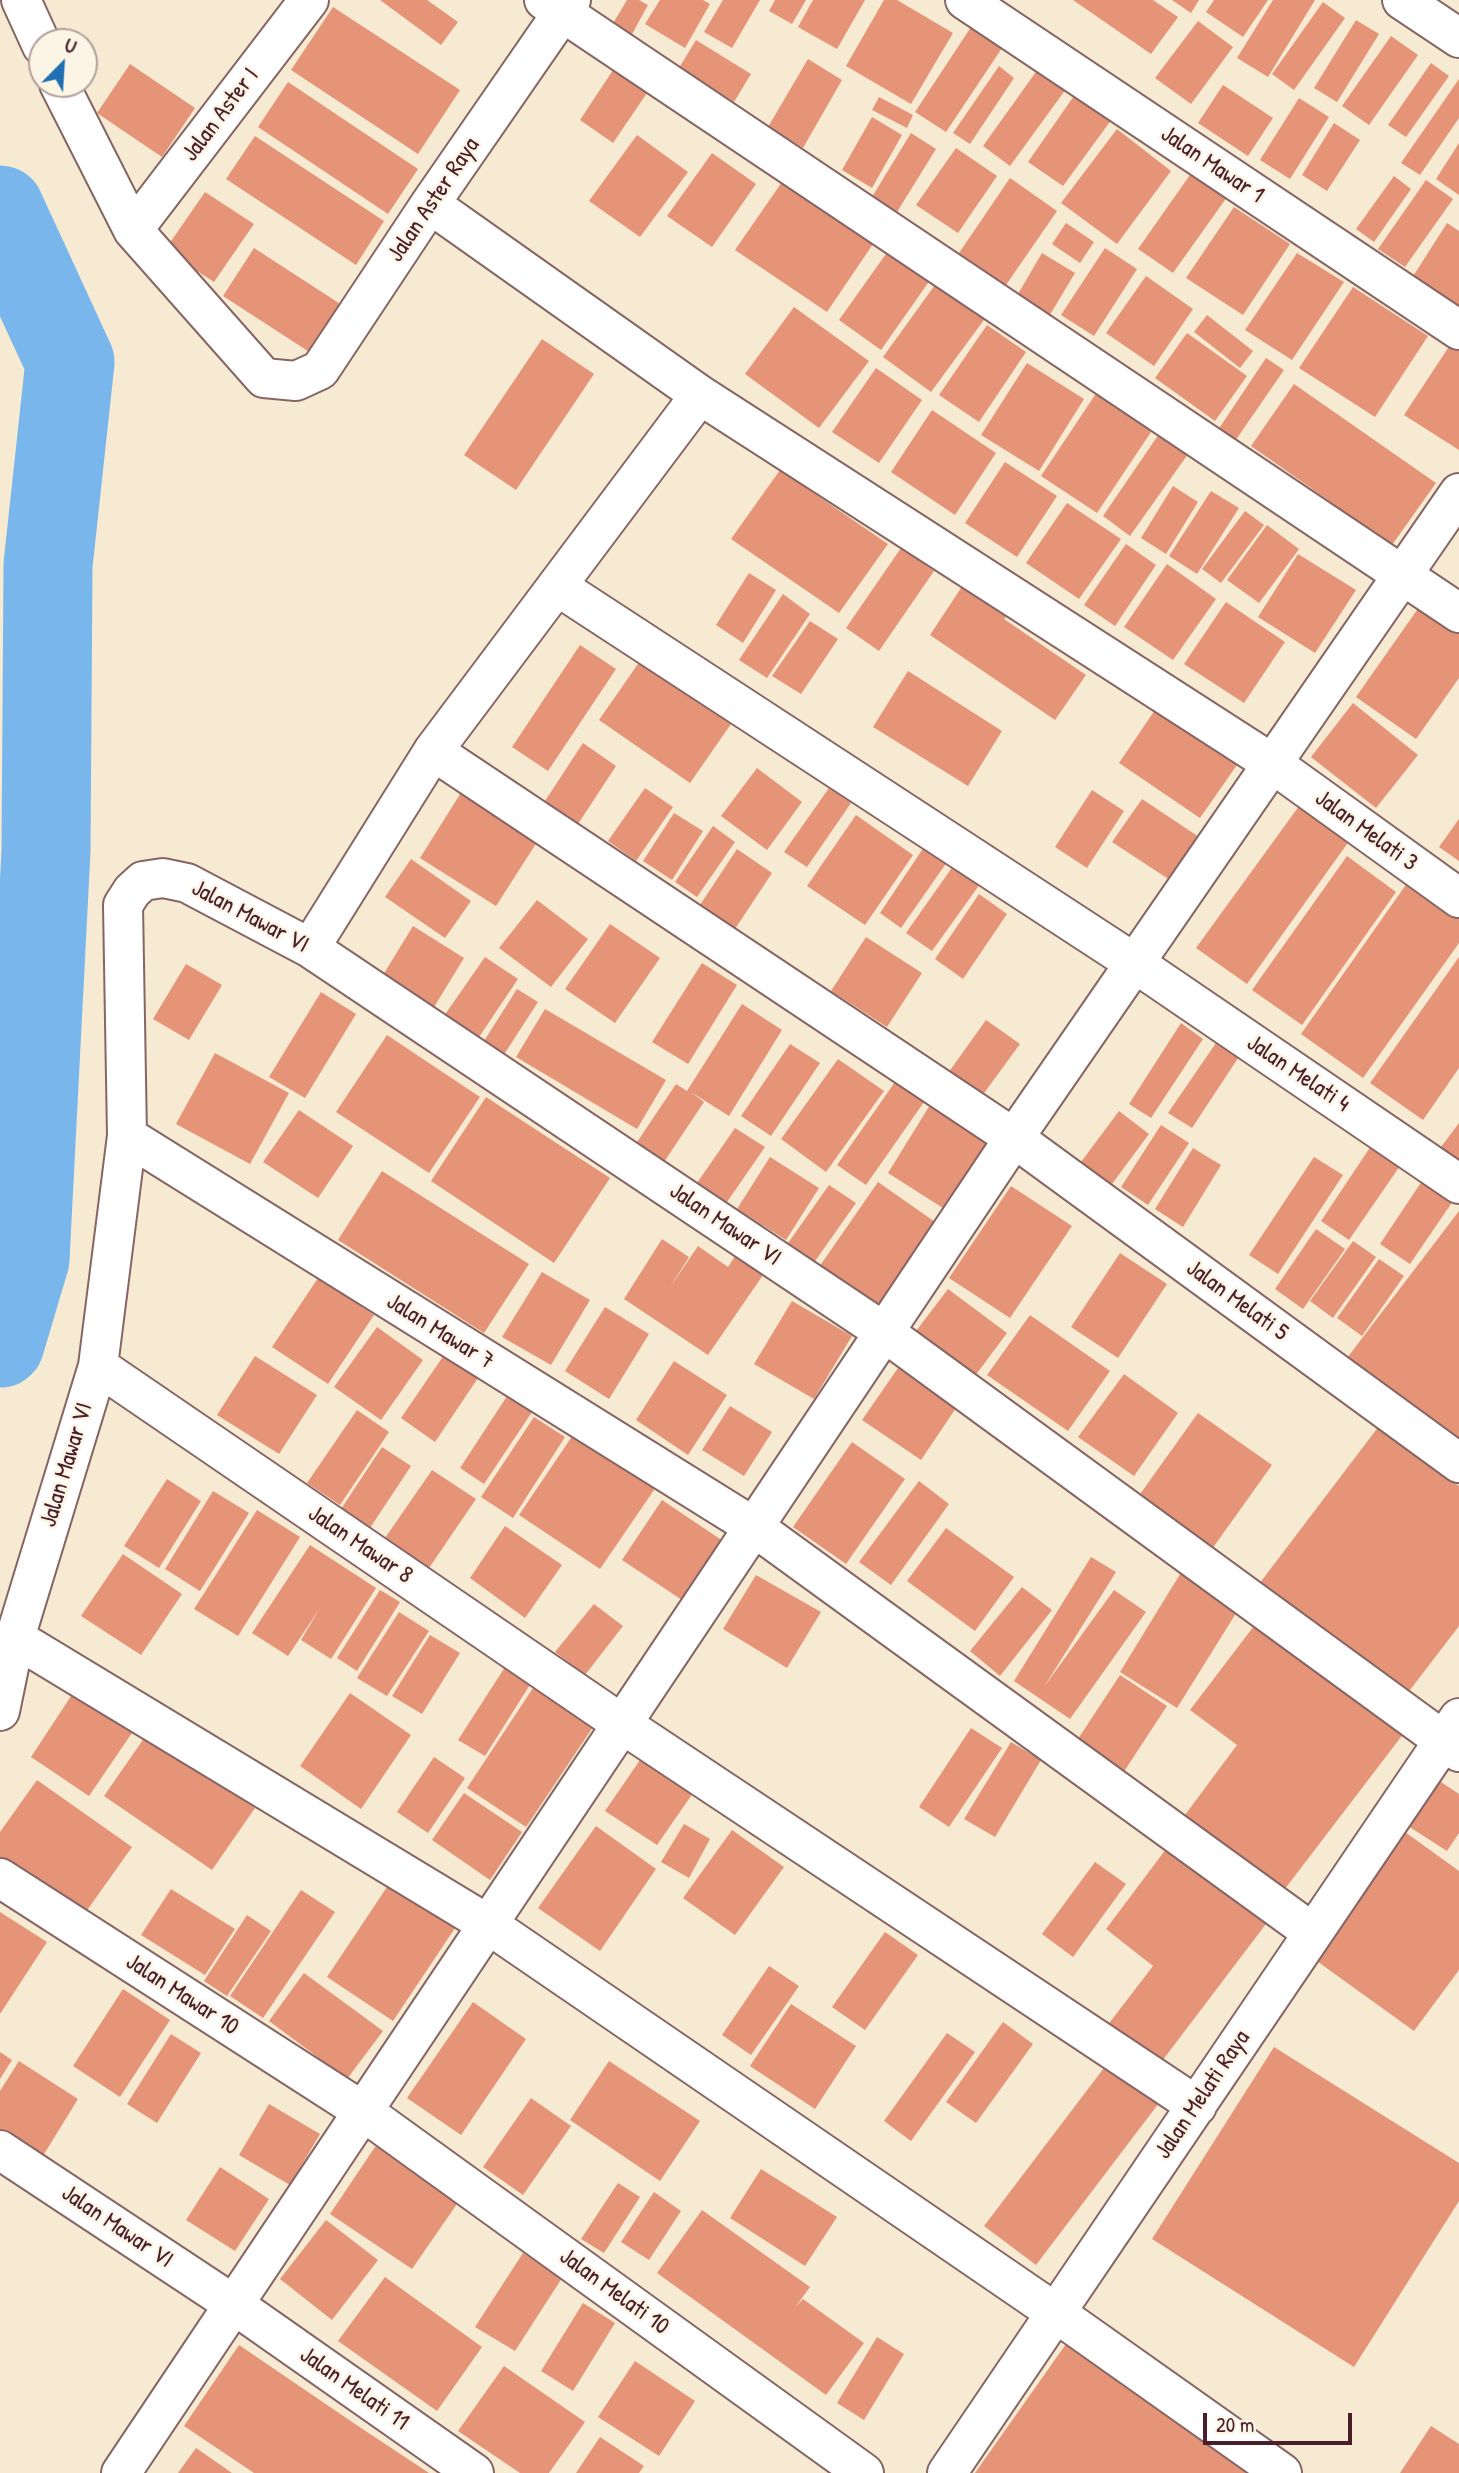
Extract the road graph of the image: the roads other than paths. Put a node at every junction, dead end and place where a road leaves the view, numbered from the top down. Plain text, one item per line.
1 (20, 0) edge
2 (309, 0) edge
3 (965, 0) edge
4 (1402, 0) edge
5 (559, 4) edge
6 (33, 28) edge
7 (1459, 38) edge
8 (66, 98) edge
9 (430, 204) junction
10 (133, 230) junction
11 (1459, 330) edge
12 (700, 395) junction
13 (1459, 494) edge
14 (1401, 575) junction
15 (557, 586) junction
16 (1459, 613) edge
17 (433, 751) junction
18 (1273, 764) junction
19 (1459, 898) edge
20 (310, 948) junction
21 (1136, 964) junction
22 (127, 1136) junction
23 (1014, 1138) junction
24 (1459, 1184) edge
25 (884, 1332) junction
26 (98, 1366) junction
27 (1459, 1463) edge
28 (754, 1527) junction
29 (15, 1638) junction
30 (0, 1711) edge
31 (622, 1724) junction
32 (1454, 1737) edge
33 (0, 1878) edge
34 (489, 1925) junction
35 (1313, 1933) junction
36 (1197, 2106) junction
37 (364, 2112) junction
38 (0, 2150) edge
39 (233, 2304) junction
40 (1056, 2313) junction
41 (121, 2473) edge
42 (474, 2473) edge
43 (864, 2473) edge
44 (947, 2473) edge
45 (1282, 2473) edge

1 - 6 street
2 - 10 street, Jalan Aster I
3 - 11 street, Jalan Mawar 1
4 - 7 street
5 - 9 street, Jalan Aster Raya
5 - 14 street
8 - 10 street
9 - 10 street, Jalan Aster Raya
9 - 12 street, Jalan Melati 3
12 - 15 street
12 - 18 street, Jalan Melati 3
13 - 14 street
14 - 16 street
14 - 18 street
15 - 17 street
15 - 21 street, Jalan Melati 4
17 - 20 street
17 - 23 street, Jalan Melati 5
18 - 19 street, Jalan Melati 3
18 - 21 street
20 - 22 street, Jalan Mawar VI
20 - 25 street, Jalan Mawar VI
21 - 23 street
21 - 24 street, Jalan Melati 4
22 - 26 street, Jalan Mawar VI
22 - 28 street, Jalan Mawar 7
23 - 25 street
23 - 27 street, Jalan Melati 5
25 - 28 street
25 - 32 street, Jalan Mawar VI
26 - 29 street, Jalan Mawar VI
26 - 31 street, Jalan Mawar 8
28 - 31 street
28 - 35 street, Jalan Mawar 7
29 - 30 street, Jalan Mawar VI
29 - 34 street
31 - 34 street
31 - 36 street, Jalan Mawar 8
32 - 35 street, Jalan Melati Raya
33 - 37 street, Jalan Mawar 10
34 - 37 street
34 - 40 street
35 - 36 street, Jalan Melati Raya
36 - 40 street, Jalan Melati Raya
37 - 39 street
37 - 43 street, Jalan Melati 10
38 - 39 street, Jalan Mawar VI
39 - 41 street
39 - 42 street, Jalan Melati 11
40 - 44 street, Jalan Melati Raya
40 - 45 street

